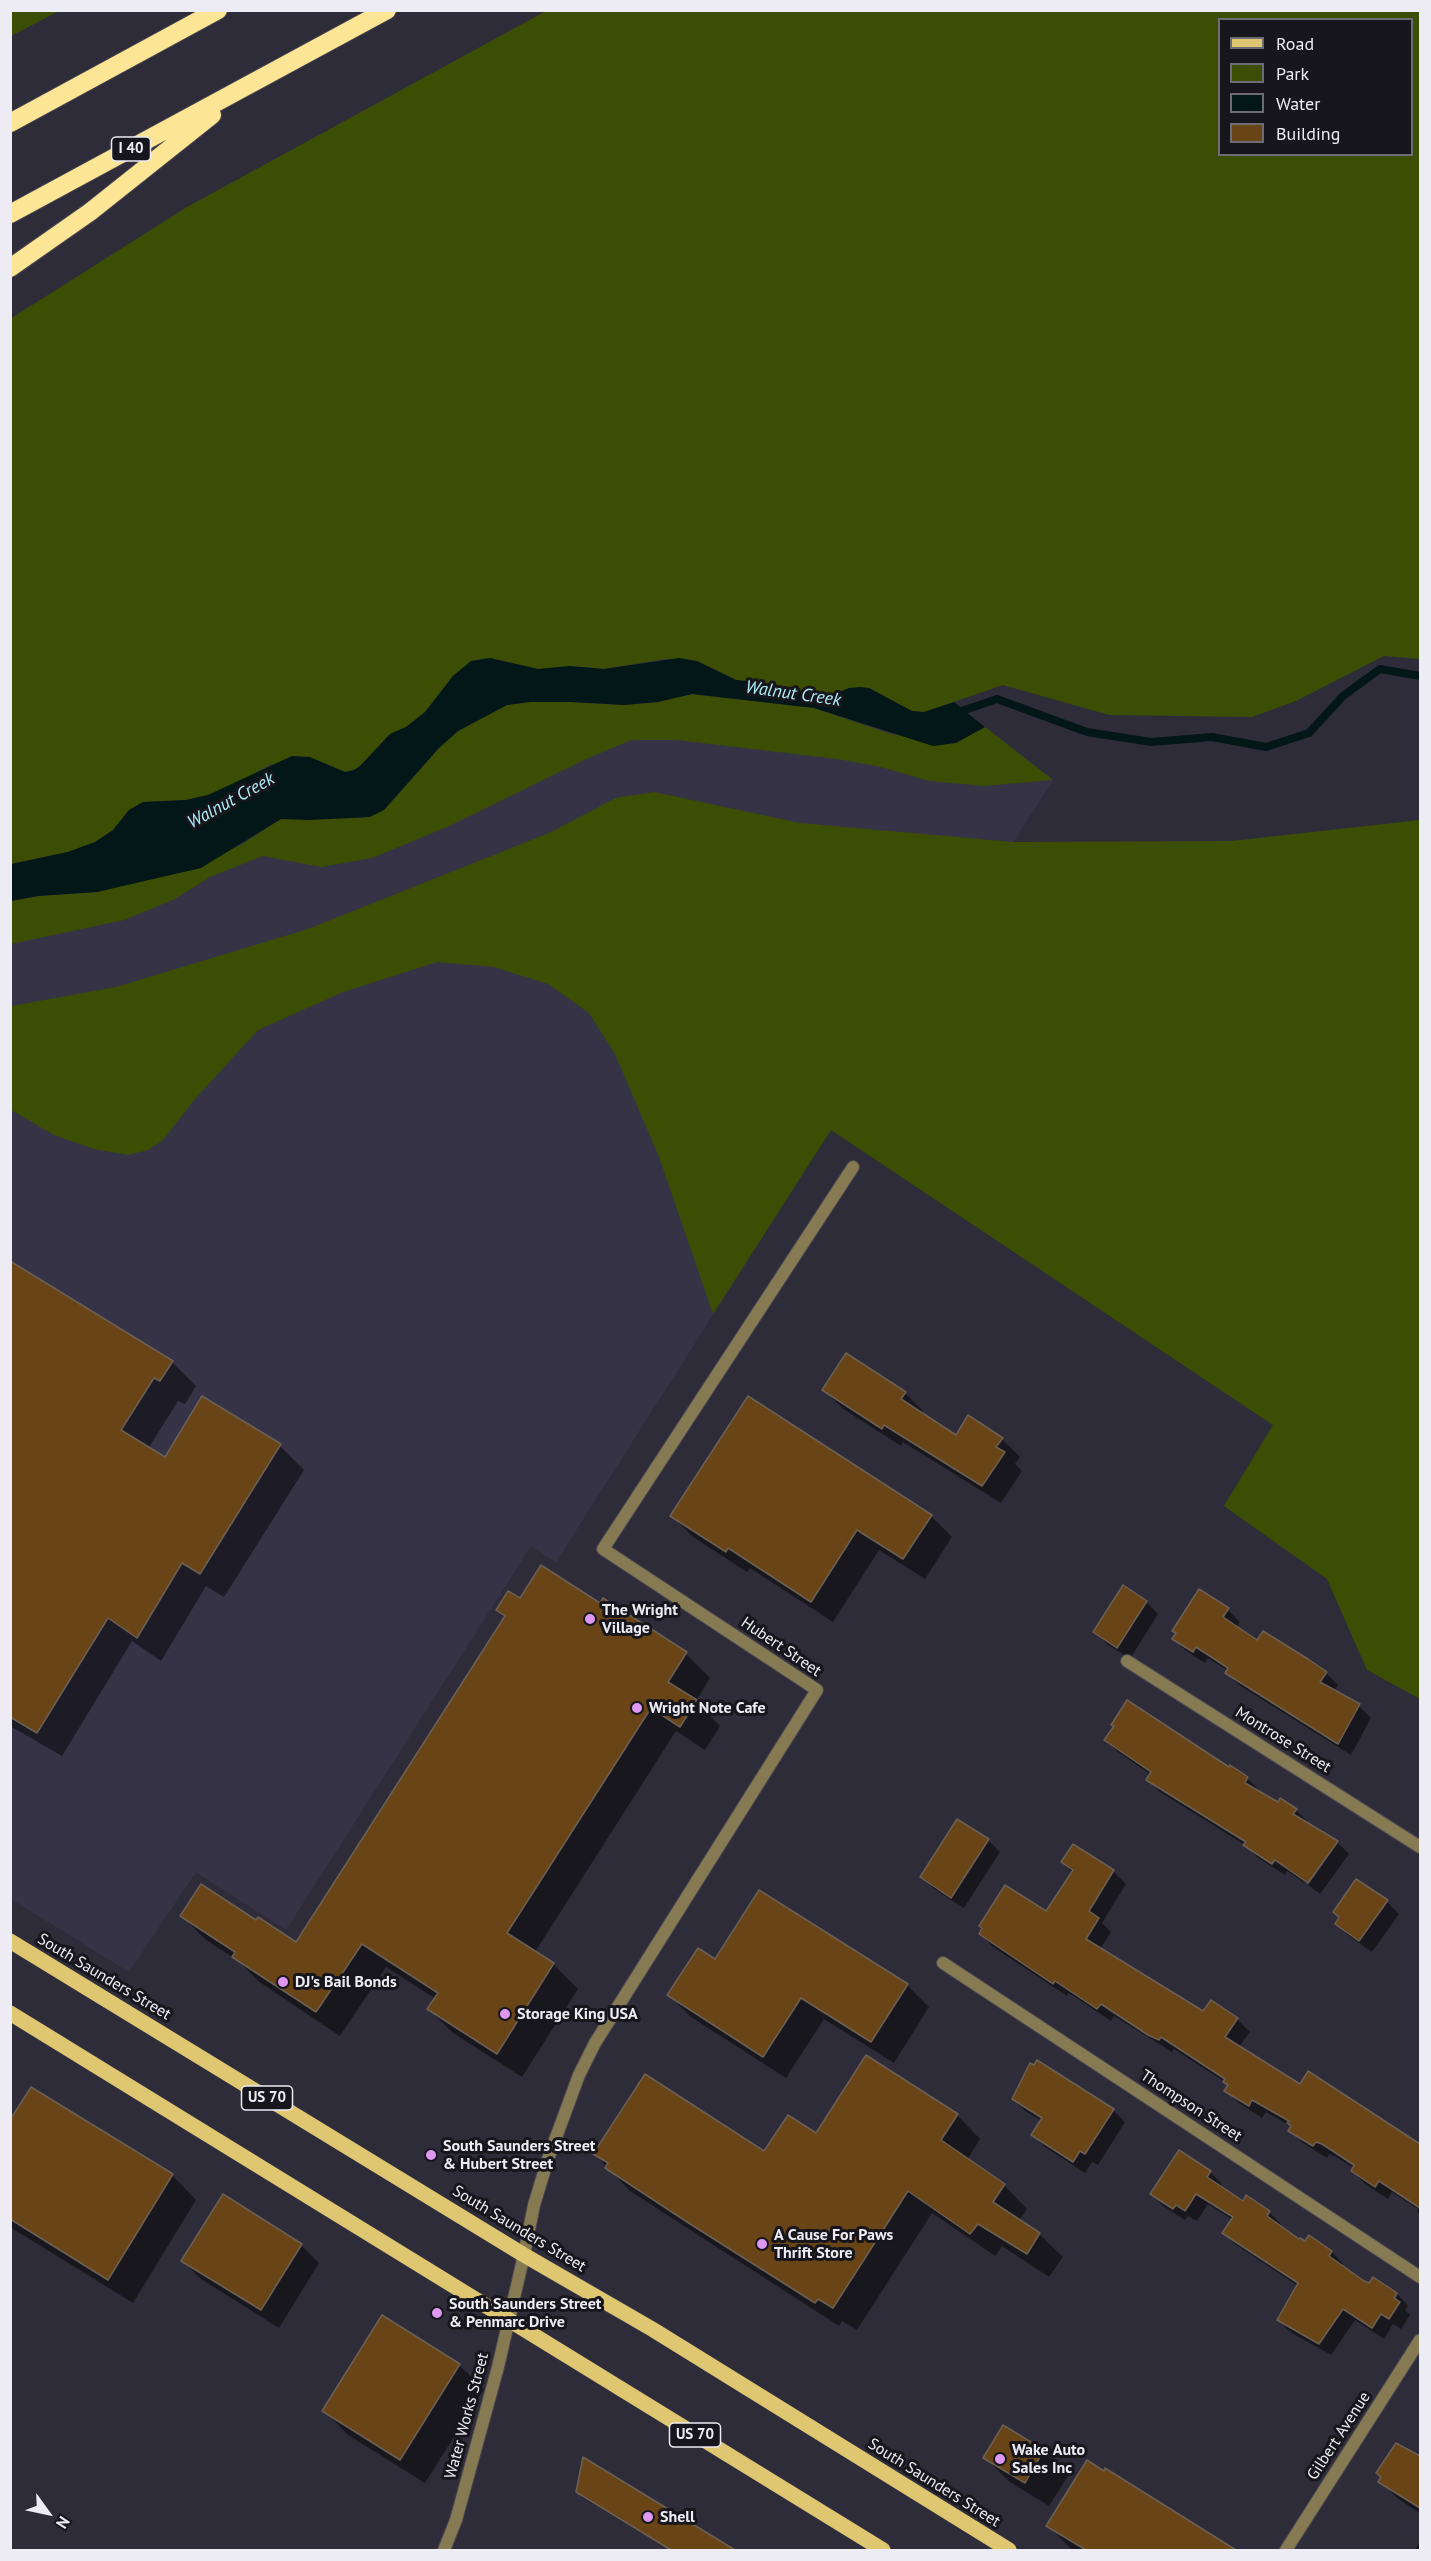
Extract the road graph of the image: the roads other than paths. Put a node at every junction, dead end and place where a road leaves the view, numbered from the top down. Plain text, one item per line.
1 (218, 10) edge
2 (387, 10) edge
3 (251, 84) junction
4 (10, 123) edge
5 (10, 214) edge
6 (10, 268) edge
7 (853, 1167) dead end
8 (1127, 1661) dead end
9 (1420, 1848) edge
10 (10, 1941) edge
11 (943, 1963) dead end
12 (10, 2013) edge
13 (524, 2255) junction
14 (1420, 2277) edge
15 (508, 2319) junction
16 (1420, 2340) edge
17 (444, 2550) edge
18 (883, 2550) edge
19 (1009, 2550) edge
20 (1286, 2550) edge

1 - 4 highway
2 - 3 highway, I 40
3 - 5 highway, I 40
3 - 6 highway
7 - 13 street, Hubert Street
8 - 9 street, Montrose Street
10 - 13 main road, South Saunders Street / US 70
11 - 14 street, Thompson Street
12 - 15 main road, US 70
13 - 15 street, Water Works Street
13 - 19 main road, South Saunders Street / US 70
15 - 17 street, Water Works Street
15 - 18 main road, US 70
16 - 20 street, Gilbert Avenue

